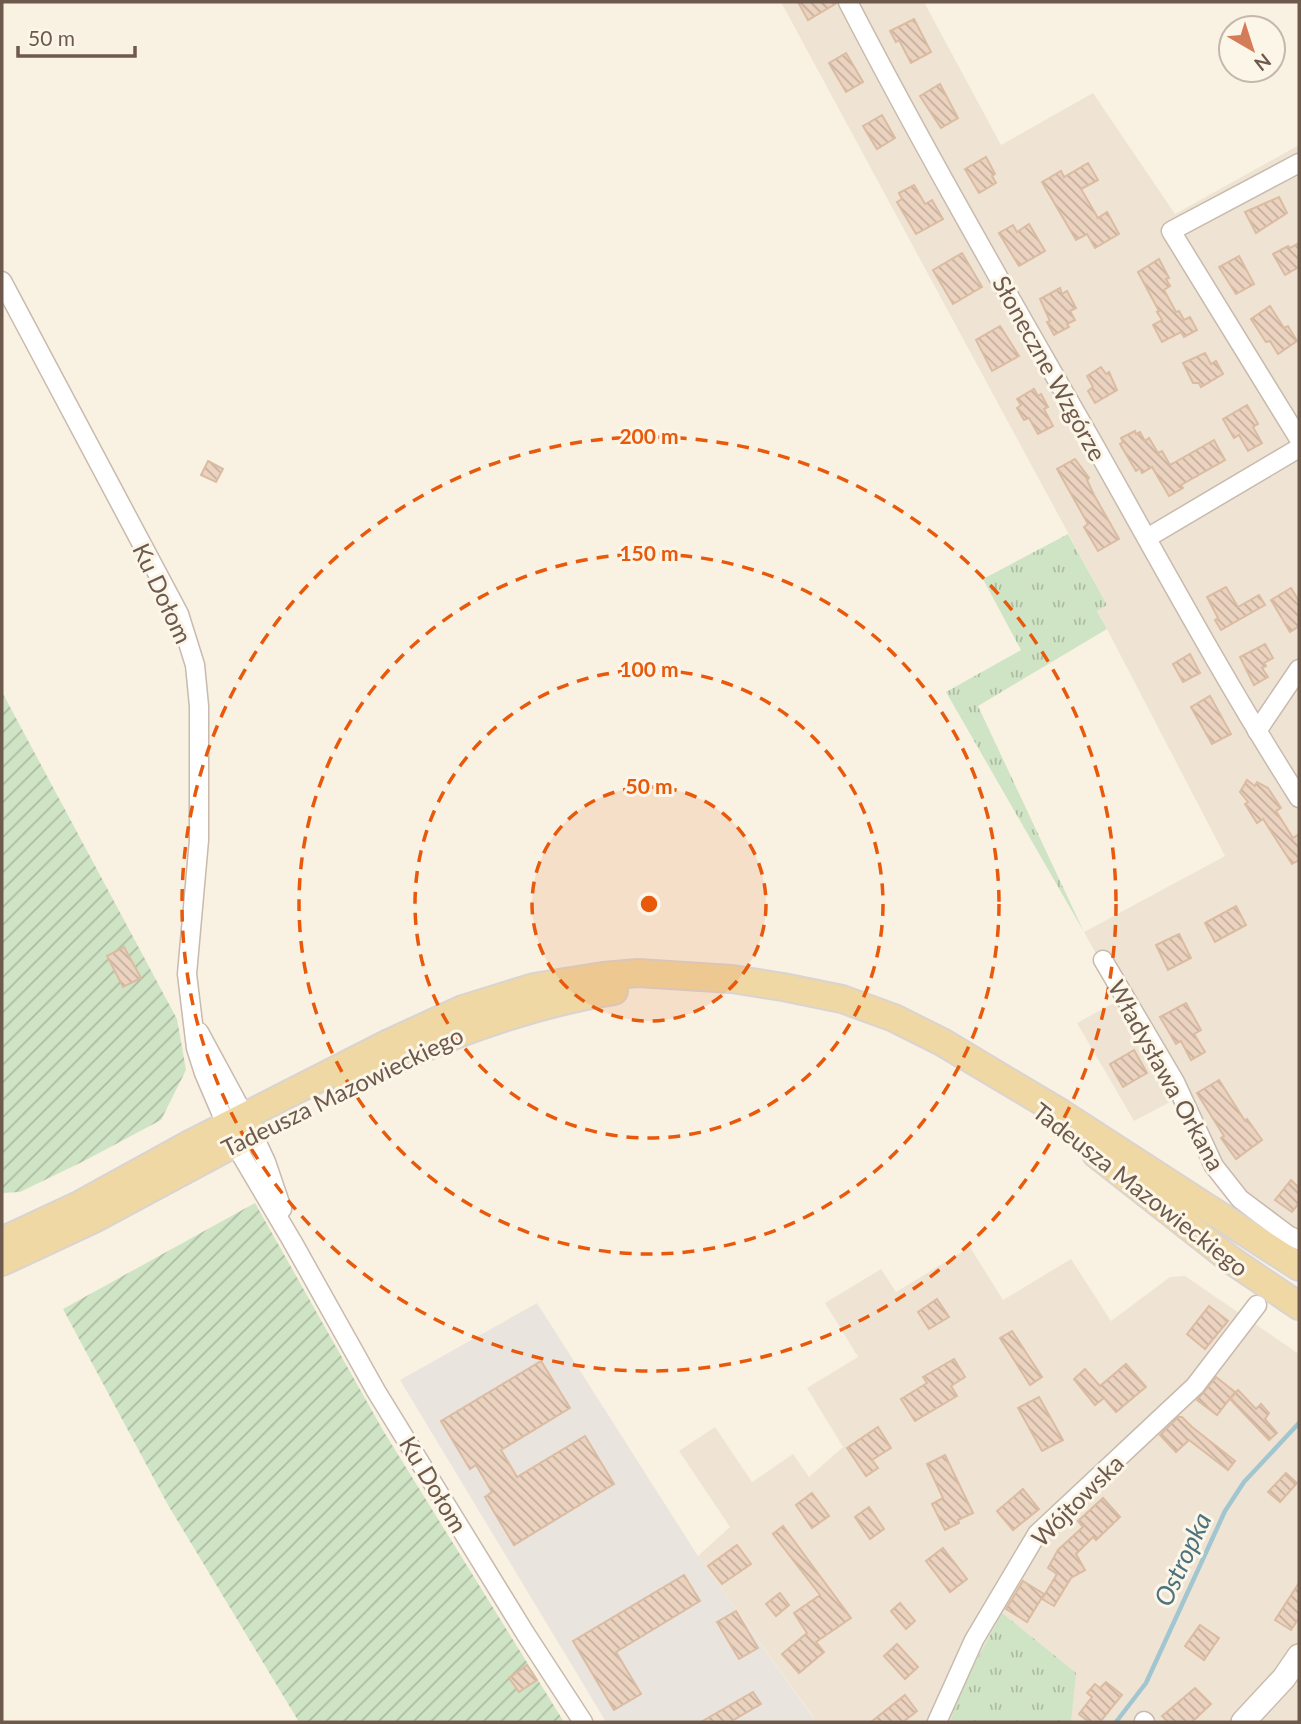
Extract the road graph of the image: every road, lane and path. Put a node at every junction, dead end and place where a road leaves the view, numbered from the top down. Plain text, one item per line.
1 (848, 2) edge
2 (1299, 163) edge
3 (2, 281) edge
4 (1299, 439) edge
5 (1299, 448) edge
6 (1147, 538) junction
7 (1299, 669) edge
8 (1257, 731) junction
9 (1299, 798) edge
10 (1103, 960) dead end
11 (985, 1069) junction
12 (240, 1130) junction
13 (1299, 1240) edge
14 (2, 1241) edge
15 (2, 1262) edge
16 (1299, 1267) edge
17 (1257, 1305) dead end
18 (1299, 1306) edge
19 (1299, 1657) edge
20 (583, 1722) edge
21 (937, 1722) edge
22 (1243, 1722) edge

1 - 6 street, Słoneczne Wzgórze
2 - 4 street
3 - 12 street, Ku Dołom
5 - 6 street
6 - 8 street, Słoneczne Wzgórze
7 - 8 street
8 - 9 street, Słoneczne Wzgórze
10 - 13 street, Władysława Orkana
11 - 12 main road, Tadeusza Mazowieckiego
11 - 16 main road, Tadeusza Mazowieckiego
11 - 18 main road, Tadeusza Mazowieckiego
12 - 14 main road, Tadeusza Mazowieckiego
12 - 15 main road, Tadeusza Mazowieckiego
12 - 20 street, Ku Dołom
17 - 21 street, Wójtowska
19 - 22 main road

